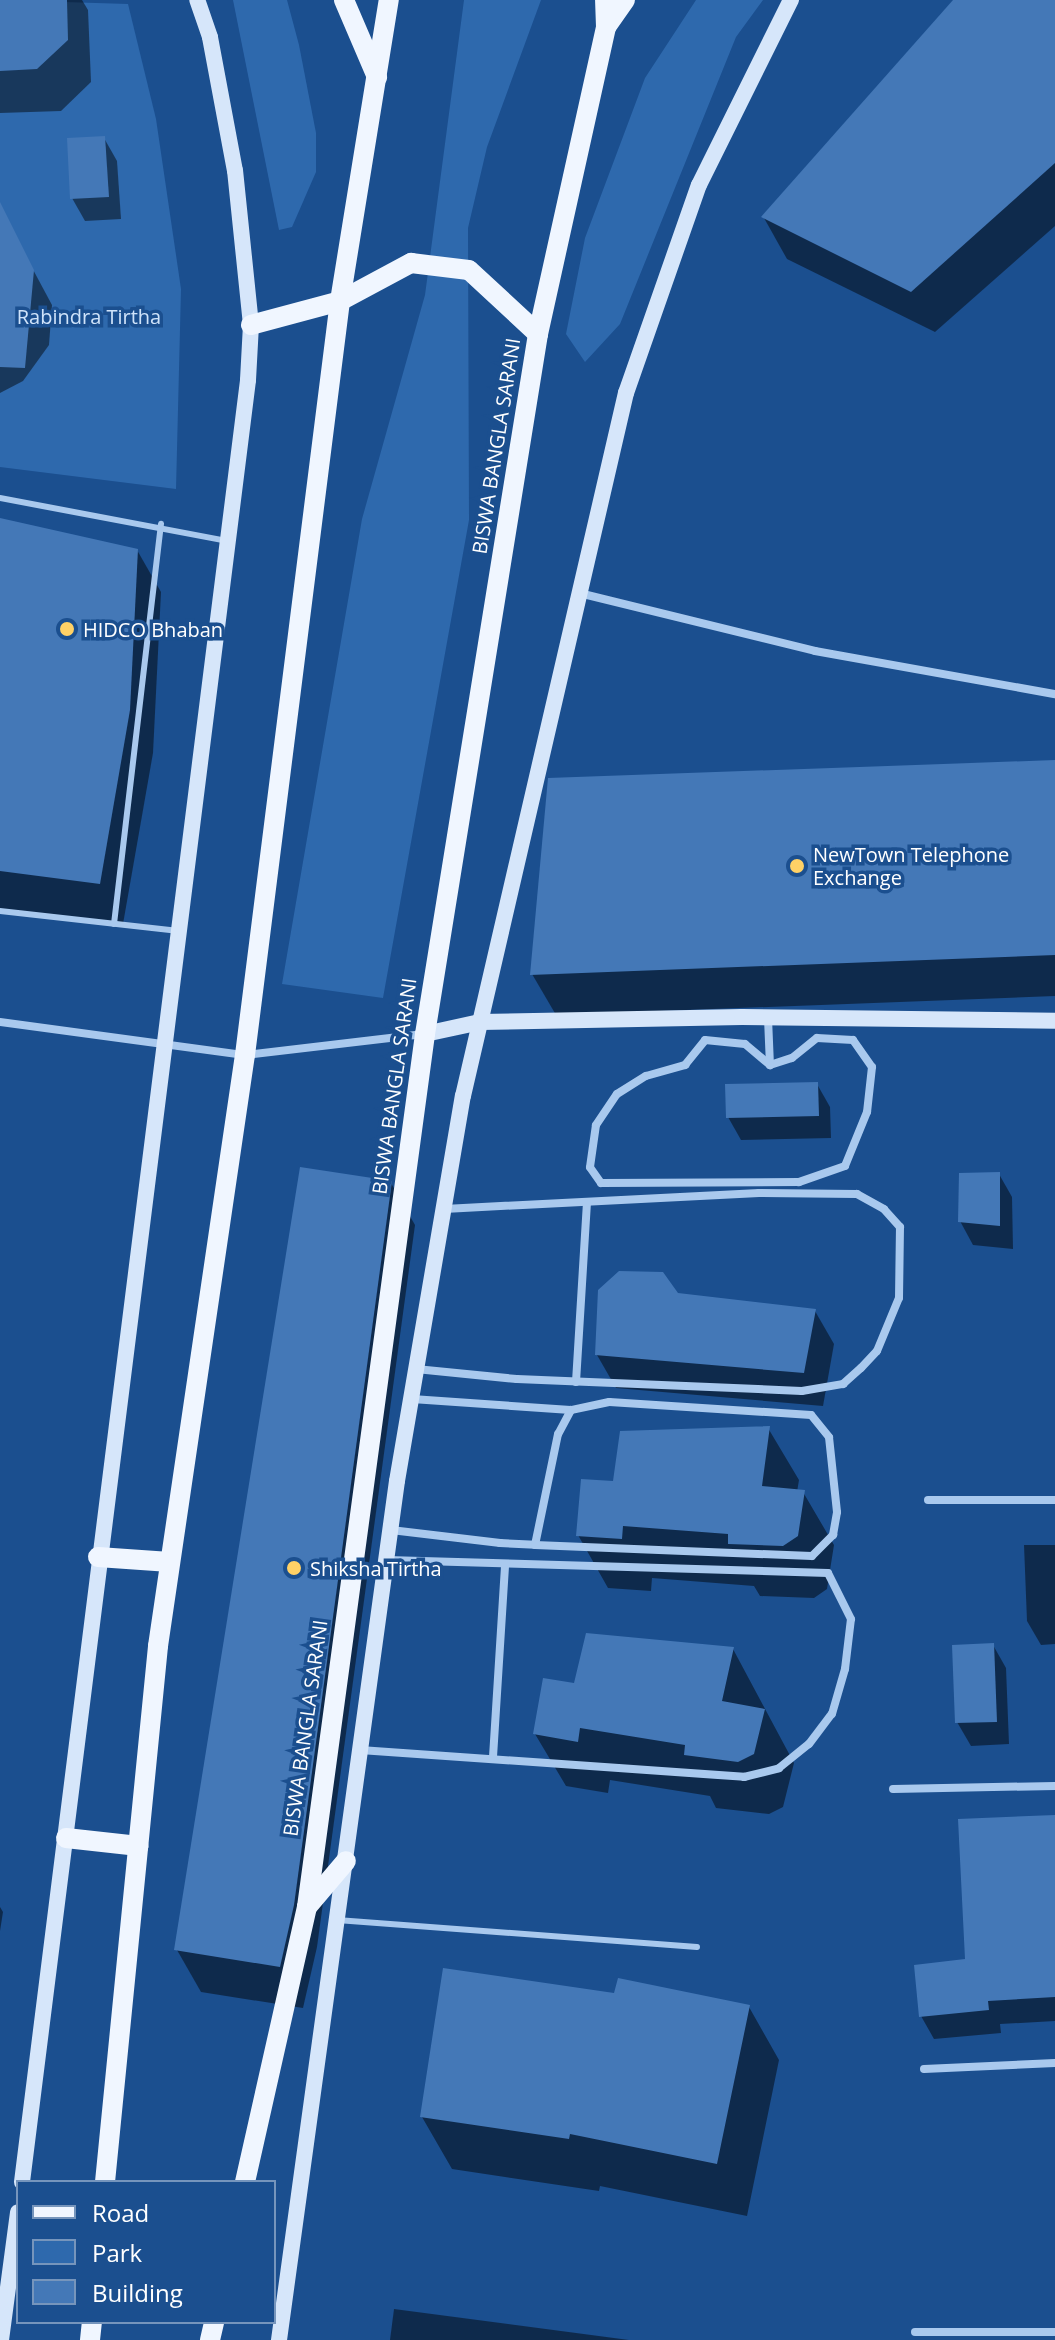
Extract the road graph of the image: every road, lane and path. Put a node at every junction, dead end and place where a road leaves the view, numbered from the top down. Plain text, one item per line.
1 (197, 0) edge
2 (344, 0) edge
3 (389, 0) edge
4 (605, 0) edge
5 (625, 0) edge
6 (791, 0) edge
7 (606, 27) junction
8 (378, 81) junction
9 (340, 301) junction
10 (251, 325) junction
11 (538, 334) junction
12 (0, 498) edge
13 (161, 524) junction
14 (228, 541) junction
15 (579, 593) junction
16 (1055, 694) edge
17 (0, 911) edge
18 (114, 924) junction
19 (179, 931) junction
20 (768, 1018) junction
21 (1055, 1021) edge
22 (0, 1022) edge
23 (480, 1022) junction
24 (425, 1034) junction
25 (165, 1042) junction
26 (245, 1055) junction
27 (770, 1065) junction
28 (587, 1202) junction
29 (444, 1209) junction
30 (416, 1369) junction
31 (576, 1382) junction
32 (411, 1399) junction
33 (571, 1410) junction
34 (928, 1500) dead end
35 (1055, 1500) edge
36 (390, 1529) junction
37 (535, 1545) junction
38 (98, 1557) junction
39 (386, 1560) junction
40 (170, 1562) junction
41 (505, 1565) junction
42 (360, 1750) junction
43 (493, 1757) junction
44 (1055, 1786) edge
45 (893, 1789) dead end
46 (66, 1838) junction
47 (139, 1846) junction
48 (346, 1861) junction
49 (307, 1907) junction
50 (337, 1920) junction
51 (697, 1947) dead end
52 (1055, 2063) edge
53 (924, 2069) dead end
54 (22, 2180) edge
55 (105, 2180) edge
56 (245, 2180) edge
57 (16, 2227) edge
58 (915, 2332) dead end
59 (1055, 2332) edge
60 (1, 2340) edge
61 (279, 2340) edge

1 - 10 street
2 - 8 main road
3 - 8 main road
4 - 7 main road, BISWA BANGLA SARANI
5 - 7 main road
6 - 15 street
7 - 11 main road, BISWA BANGLA SARANI
8 - 9 main road
9 - 10 main road
9 - 11 main road
9 - 26 main road
10 - 14 street
11 - 24 main road, BISWA BANGLA SARANI
12 - 13 lane
13 - 14 lane
13 - 18 lane
14 - 19 street
15 - 16 street
15 - 23 street
17 - 18 lane
18 - 19 lane
19 - 25 street
20 - 21 street
20 - 23 street
20 - 27 street
22 - 25 street
23 - 24 street
23 - 29 street
24 - 26 street
24 - 49 main road, BISWA BANGLA SARANI
25 - 26 street
25 - 38 street
26 - 40 main road
27 - 27 street
28 - 29 street
28 - 31 street
28 - 31 street
29 - 30 street
30 - 31 street
30 - 32 street
32 - 33 street
32 - 36 street
33 - 37 street
33 - 37 street
34 - 35 street
36 - 37 street
36 - 39 street
38 - 40 main road
38 - 46 street
39 - 41 street
39 - 42 street
40 - 47 main road
41 - 43 street
41 - 43 street
42 - 43 street
42 - 48 street
44 - 45 street
46 - 47 main road
46 - 54 street
47 - 55 main road
48 - 49 main road
48 - 50 street
49 - 56 main road, BISWA BANGLA SARANI
50 - 51 lane
50 - 61 street
52 - 53 street
57 - 60 street
58 - 59 street

